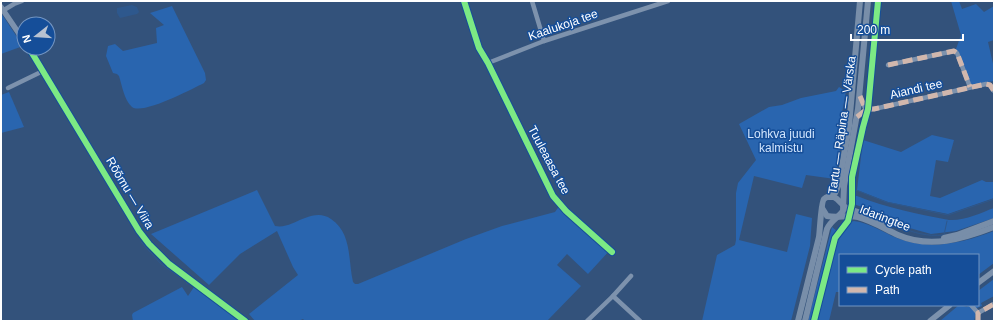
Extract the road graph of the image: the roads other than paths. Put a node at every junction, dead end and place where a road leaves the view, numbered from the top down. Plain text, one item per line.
1 (22, 1) edge
2 (464, 1) edge
3 (532, 1) edge
4 (668, 1) edge
5 (860, 1) edge
6 (868, 1) edge
7 (2, 8) edge
8 (16, 29) edge
9 (544, 41) junction
10 (34, 56) edge
11 (488, 62) junction
12 (888, 65) dead end
13 (43, 71) junction
14 (970, 87) junction
15 (8, 88) dead end
16 (994, 91) edge
17 (860, 96) junction
18 (867, 109) junction
19 (857, 117) junction
20 (828, 197) junction
21 (843, 205) junction
22 (821, 207) junction
23 (838, 216) junction
24 (994, 222) edge
25 (994, 227) edge
26 (612, 252) dead end
27 (994, 271) edge
28 (631, 276) dead end
29 (979, 282) edge
30 (614, 296) junction
31 (994, 304) edge
32 (949, 306) edge
33 (972, 306) edge
34 (978, 313) junction
35 (245, 321) edge
36 (587, 321) edge
37 (640, 321) edge
38 (798, 321) edge
39 (805, 321) edge
40 (930, 321) edge
41 (978, 321) edge

1 - 7 street
2 - 11 street, Tuuleaasa tee
3 - 9 street
4 - 9 street, Kaalukoja tee
5 - 20 main road, Tartu — Räpina — Värska
6 - 17 main road, Tartu — Räpina — Värska
7 - 8 street
9 - 11 street, Kaalukoja tee
10 - 13 street, Rõõmu — Viira
11 - 26 street, Tuuleaasa tee
12 - 14 street
13 - 15 street
13 - 35 street, Rõõmu — Viira
14 - 16 street, Aiandi tee
14 - 18 street, Aiandi tee
17 - 18 street
17 - 19 main road, Tartu — Räpina — Värska
18 - 19 street
19 - 21 main road, Tartu — Räpina — Värska
20 - 21 main road
20 - 22 main road
21 - 23 main road
21 - 24 main road, Idaringtee
22 - 23 main road
22 - 38 main road, Tartu — Räpina — Värska
23 - 25 main road, Idaringtee
23 - 39 main road
27 - 29 street
28 - 30 street
30 - 36 street
30 - 37 street
31 - 34 street
32 - 40 street
33 - 34 street
34 - 41 street

